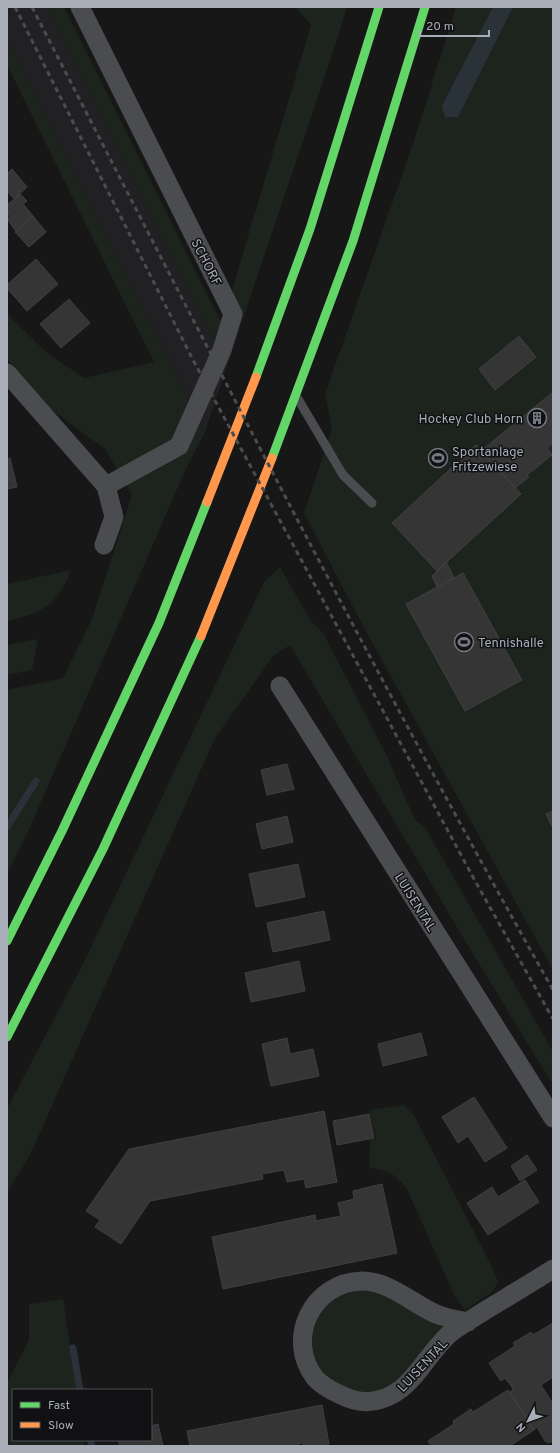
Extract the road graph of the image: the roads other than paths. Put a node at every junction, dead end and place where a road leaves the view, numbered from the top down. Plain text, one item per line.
1 (80, 7) edge
2 (379, 7) edge
3 (426, 7) edge
4 (7, 373) edge
5 (296, 397) junction
6 (106, 486) junction
7 (372, 503) dead end
8 (104, 545) dead end
9 (280, 686) dead end
10 (7, 941) edge
11 (7, 1037) edge
12 (553, 1118) edge
13 (553, 1268) edge
14 (468, 1322) junction

1 - 6 street, SCHORF
2 - 10 highway
3 - 5 highway
4 - 6 street
5 - 7 lane
5 - 11 highway
6 - 8 street
9 - 12 street, LUISENTAL
13 - 14 street, LUISENTAL
14 - 14 street, LUISENTAL

